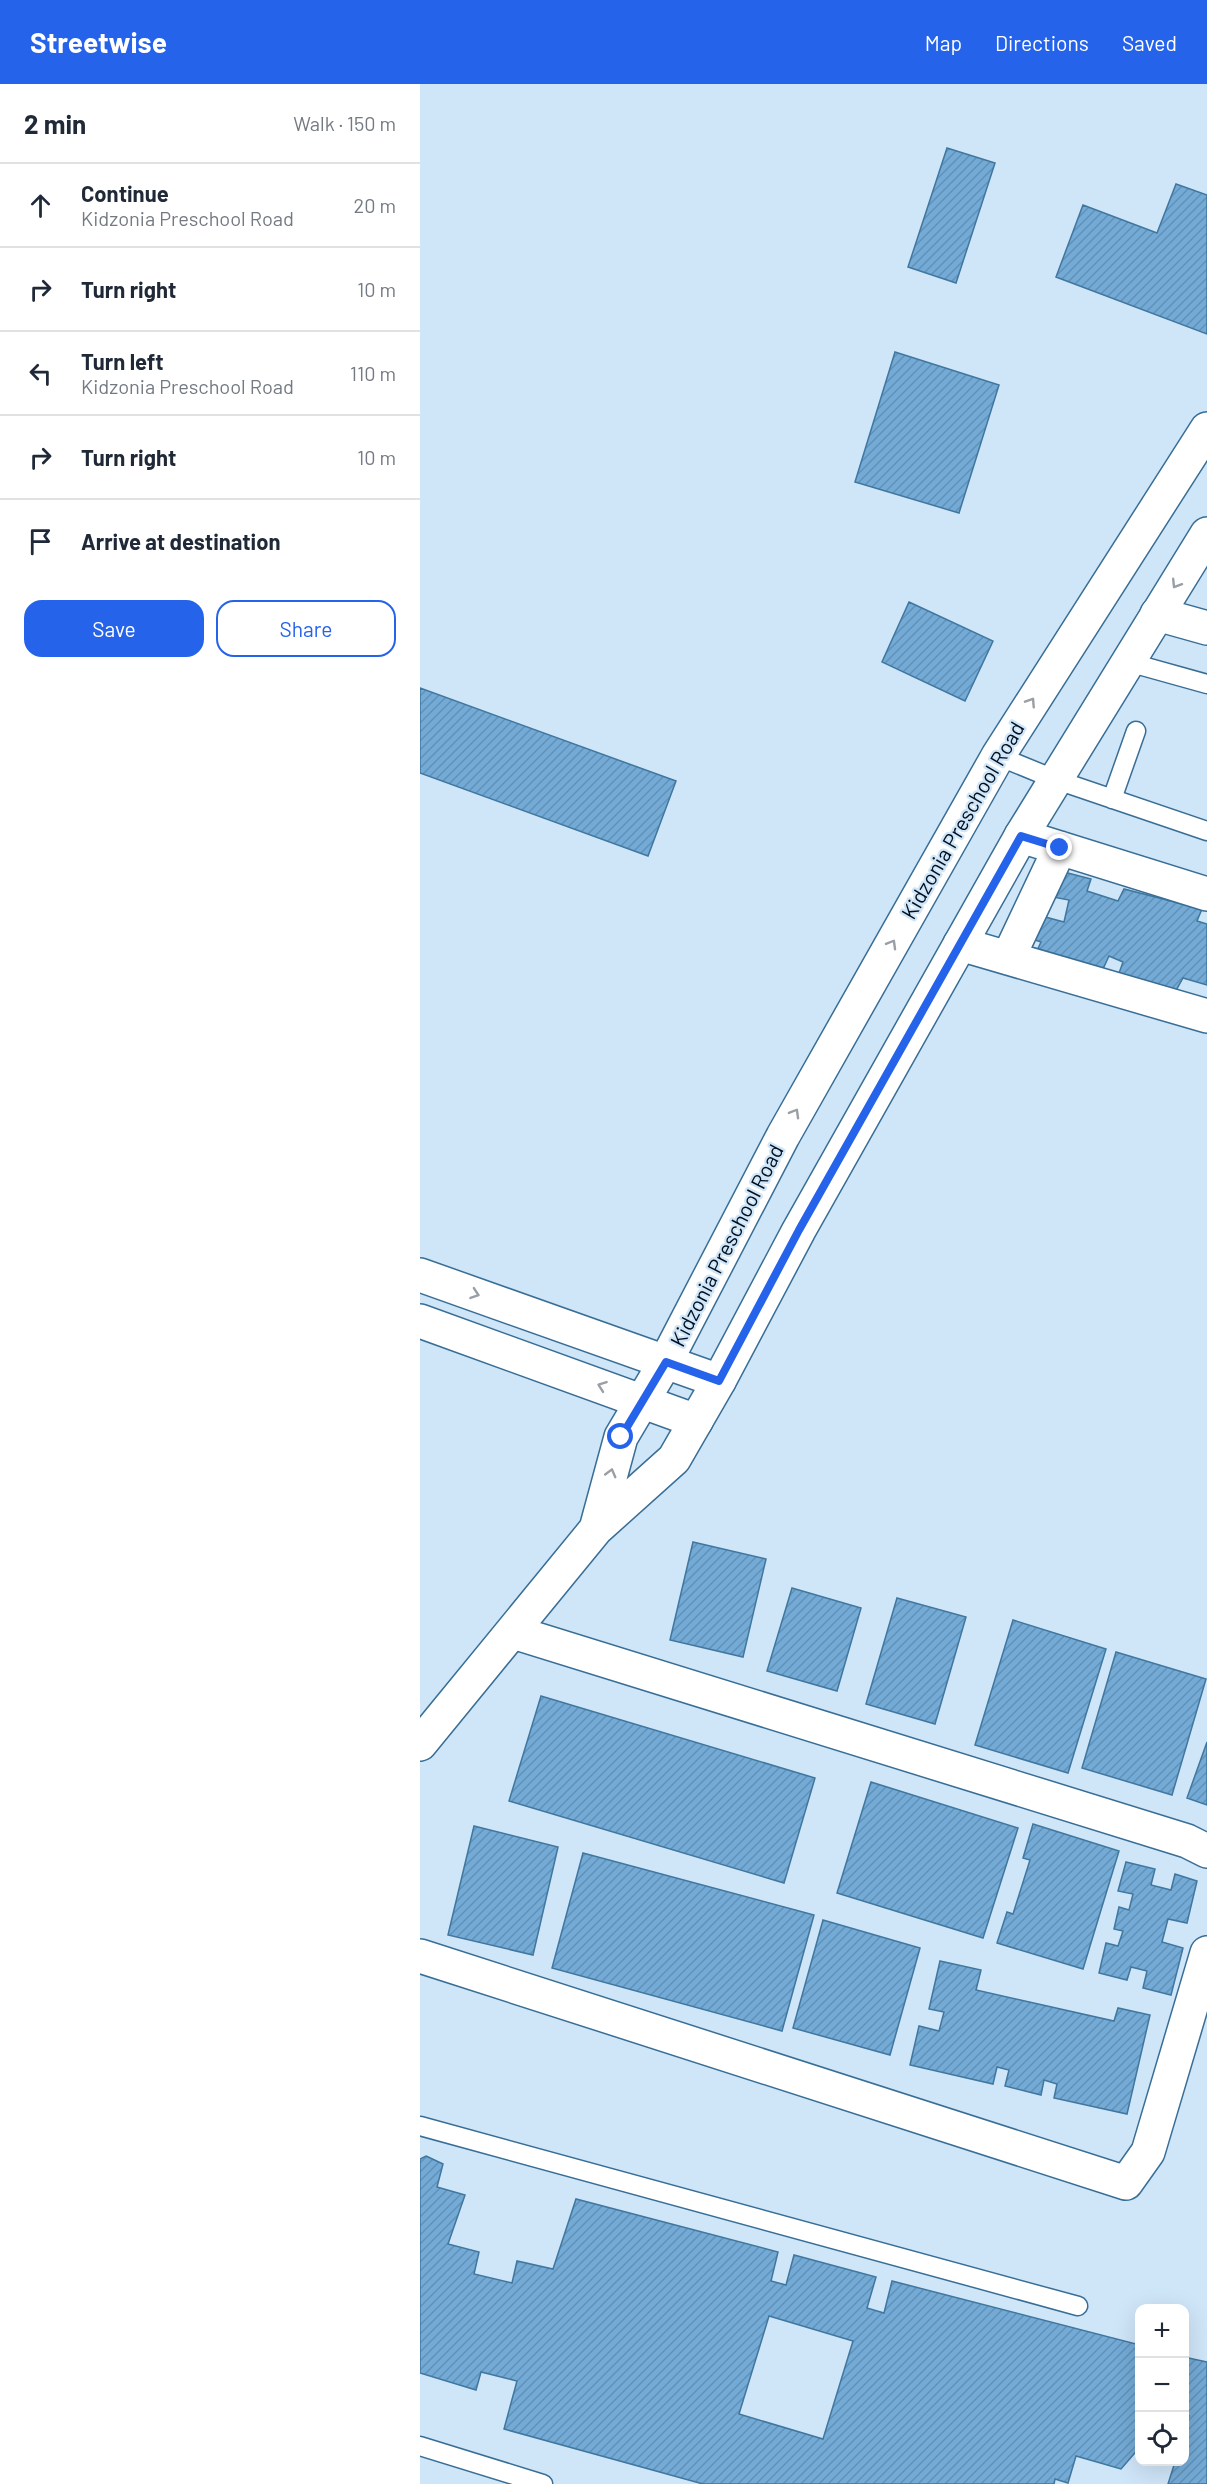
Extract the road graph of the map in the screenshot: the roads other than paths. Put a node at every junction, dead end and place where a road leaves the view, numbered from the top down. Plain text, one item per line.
1 (1207, 429) edge
2 (1207, 534) edge
3 (1157, 614) junction
4 (1207, 628) edge
5 (1128, 662) junction
6 (1207, 684) edge
7 (1136, 731) dead end
8 (998, 756) junction
9 (1054, 779) junction
10 (1112, 799) junction
11 (1207, 831) edge
12 (1021, 836) junction
13 (1060, 848) junction
14 (1207, 894) edge
15 (960, 944) junction
16 (1008, 958) junction
17 (1207, 1016) edge
18 (420, 1275) edge
19 (420, 1321) edge
20 (666, 1362) junction
21 (719, 1381) junction
22 (642, 1401) junction
23 (696, 1421) junction
24 (596, 1529) junction
25 (513, 1632) junction
26 (420, 1744) edge
27 (1207, 1851) edge
28 (1207, 1953) edge
29 (420, 1956) edge
30 (420, 2126) edge
31 (1078, 2306) dead end
32 (420, 2446) edge
33 (543, 2484) edge

8 -> 1 street, Kidzonia Preschool Road
2 -> 3 street
3 - 4 street
3 - 5 street
5 - 6 lane
5 - 9 street
7 - 10 lane
8 - 9 lane
20 -> 8 street, Kidzonia Preschool Road
9 - 10 lane
9 - 12 street
10 - 11 lane
12 - 13 street
12 - 15 street
13 - 14 street
13 - 16 street
15 - 16 street
15 - 21 street
16 - 17 street
18 -> 20 street
22 -> 19 street
20 - 21 street
20 - 22 street, Kidzonia Preschool Road
21 - 23 street
22 - 23 street
24 -> 22 street, Kidzonia Preschool Road
23 - 24 street
24 - 25 street
25 - 26 street
25 - 27 street
28 - 29 street
30 - 31 lane
32 - 33 lane

